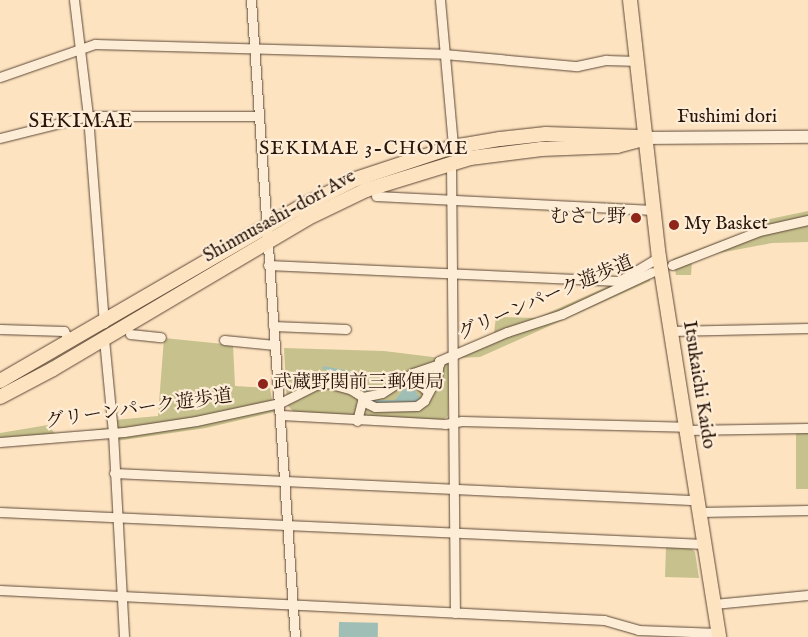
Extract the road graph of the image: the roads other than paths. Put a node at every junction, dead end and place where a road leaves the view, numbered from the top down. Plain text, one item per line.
1 (74, 0) edge
2 (251, 0) edge
3 (440, 0) edge
4 (630, 0) edge
5 (254, 47) junction
6 (80, 48) junction
7 (444, 54) junction
8 (638, 61) junction
9 (0, 77) edge
10 (88, 116) junction
11 (259, 116) junction
12 (808, 137) edge
13 (0, 138) edge
14 (646, 138) junction
15 (453, 148) junction
16 (451, 162) junction
17 (376, 196) dead end
18 (452, 200) junction
19 (654, 210) junction
20 (808, 220) edge
21 (265, 228) junction
22 (267, 243) junction
23 (660, 257) junction
24 (268, 265) junction
25 (672, 265) dead end
26 (652, 272) dead end
27 (452, 273) junction
28 (104, 323) junction
29 (273, 326) junction
30 (808, 328) edge
31 (0, 329) edge
32 (346, 329) dead end
33 (670, 331) junction
34 (130, 334) dead end
35 (66, 335) dead end
36 (162, 337) dead end
37 (104, 339) junction
38 (224, 340) dead end
39 (274, 344) junction
40 (453, 355) junction
41 (439, 364) junction
42 (405, 378) junction
43 (0, 381) edge
44 (427, 391) junction
45 (0, 396) edge
46 (362, 399) junction
47 (280, 403) junction
48 (281, 415) junction
49 (357, 421) junction
50 (454, 422) junction
51 (684, 428) junction
52 (808, 428) edge
53 (113, 433) junction
54 (0, 442) edge
55 (114, 473) junction
56 (284, 481) junction
57 (454, 489) junction
58 (690, 500) dead end
59 (808, 510) edge
60 (0, 512) edge
61 (699, 512) junction
62 (116, 517) junction
63 (287, 524) junction
64 (454, 532) junction
65 (704, 544) junction
66 (0, 590) edge
67 (808, 595) edge
68 (120, 597) junction
69 (714, 604) junction
70 (293, 605) junction
71 (455, 613) junction
72 (719, 635) edge
73 (124, 637) edge
74 (295, 637) edge

1 - 6 street
2 - 5 street
3 - 7 street
4 - 8 main road, Itsukaichi Kaido
5 - 6 street
5 - 7 street
5 - 11 street
6 - 9 street
6 - 10 street
7 - 8 street
7 - 15 street
8 - 14 main road, Itsukaichi Kaido
10 - 11 street
10 - 13 street
10 - 28 street
11 - 21 street
12 - 14 street, Fushimi dori
14 - 15 main road, Shinmusashi-dori Ave
14 - 16 main road, Shinmusashi-dori Ave
14 - 19 main road, Itsukaichi Kaido
15 - 21 main road, Shinmusashi-dori Ave
16 - 18 street
16 - 22 main road, Shinmusashi-dori Ave
17 - 18 street
18 - 19 street
18 - 27 street
19 - 23 main road, Itsukaichi Kaido
20 - 25 street
21 - 22 street
21 - 28 main road, Shinmusashi-dori Ave
22 - 24 street
22 - 37 main road, Shinmusashi-dori Ave
23 - 27 street
23 - 33 main road, Itsukaichi Kaido
24 - 27 street
24 - 29 street
26 - 40 street, グリーンパーク遊歩道
27 - 40 street
28 - 43 main road, Shinmusashi-dori Ave
29 - 32 street
29 - 39 street
30 - 33 street
31 - 35 street
33 - 51 main road, Itsukaichi Kaido
34 - 36 street
37 - 45 main road, Shinmusashi-dori Ave
37 - 53 street
38 - 39 street
39 - 47 street
40 - 41 street, グリーンパーク遊歩道
40 - 50 street
41 - 42 street, グリーンパーク遊歩道
41 - 44 street
42 - 44 street
42 - 46 street, グリーンパーク遊歩道
44 - 46 street, グリーンパーク遊歩道
46 - 47 street, グリーンパーク遊歩道
46 - 49 street
47 - 48 street
47 - 53 street, グリーンパーク遊歩道
48 - 49 street
48 - 56 street
49 - 50 street
50 - 51 street
50 - 57 street
51 - 52 street
51 - 61 main road, Itsukaichi Kaido
53 - 54 street, グリーンパーク遊歩道
53 - 55 street
55 - 56 street
55 - 62 street
56 - 57 street
56 - 63 street
57 - 58 street
57 - 64 street
59 - 61 street
60 - 62 street
61 - 65 main road, Itsukaichi Kaido
62 - 63 street
62 - 68 street
63 - 64 street
63 - 70 street
64 - 65 street
64 - 71 street
65 - 69 main road, Itsukaichi Kaido
66 - 68 street
67 - 69 street
68 - 70 street
68 - 73 street
69 - 72 main road, Itsukaichi Kaido
70 - 71 street
70 - 74 street
71 - 72 street

